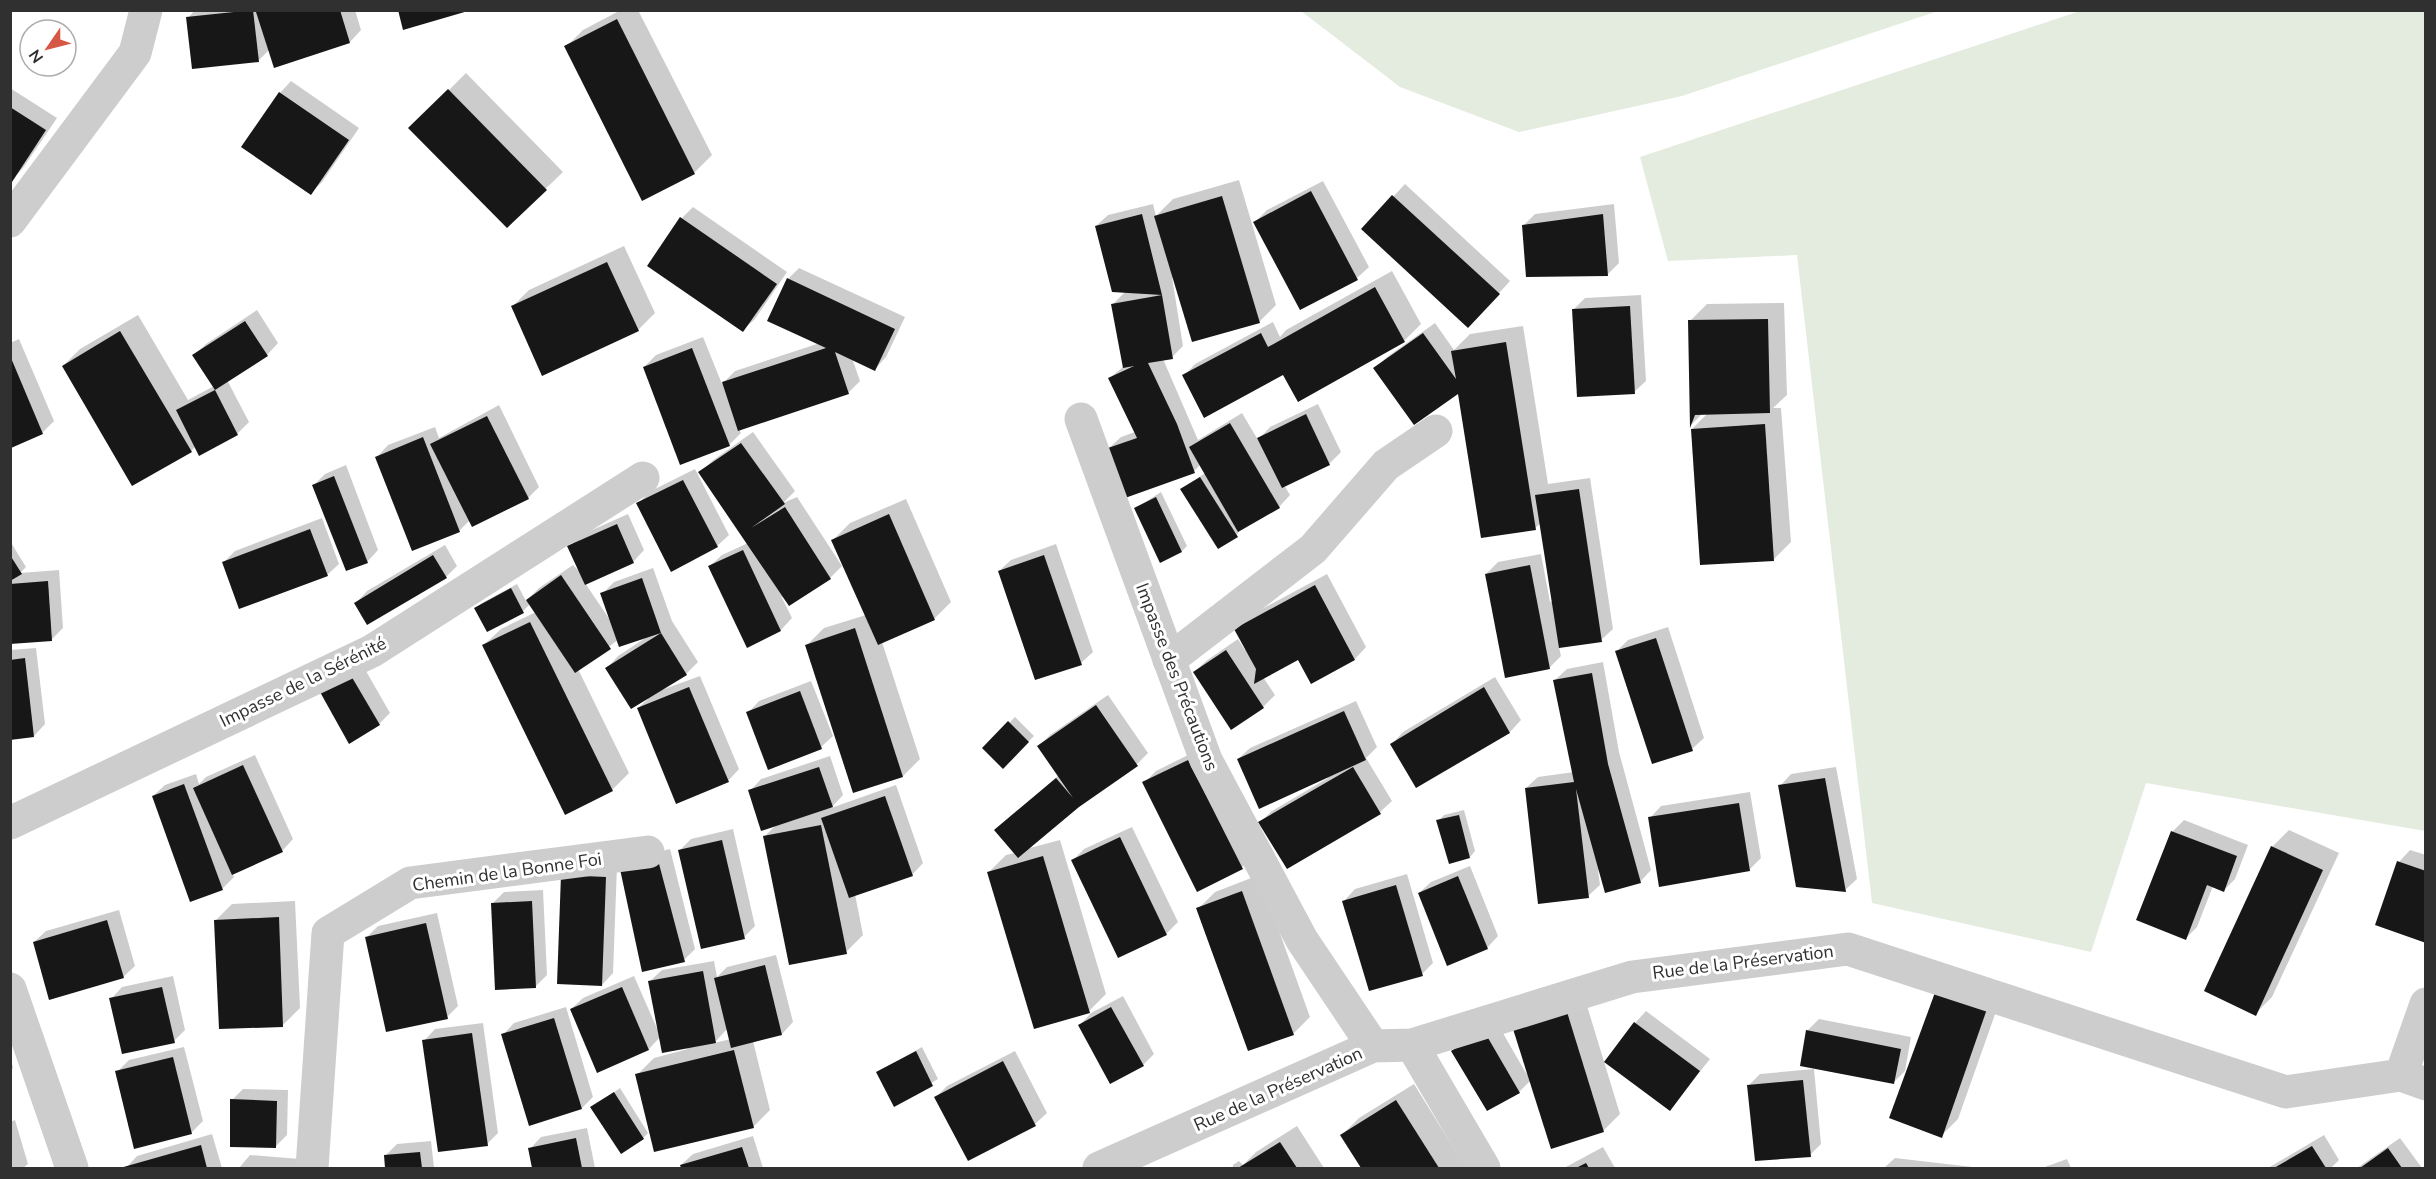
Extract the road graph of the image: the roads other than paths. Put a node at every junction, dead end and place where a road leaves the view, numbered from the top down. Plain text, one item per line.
1 (146, 10) edge
2 (10, 221) edge
3 (1081, 419) dead end
4 (1436, 431) dead end
5 (643, 478) dead end
6 (1169, 660) junction
7 (10, 823) edge
8 (648, 852) dead end
9 (10, 989) edge
10 (2426, 1004) edge
11 (1412, 1045) junction
12 (1373, 1046) junction
13 (2413, 1079) edge
14 (72, 1168) edge
15 (312, 1168) edge
16 (1099, 1168) edge
17 (1484, 1168) edge

1 - 2 street
3 - 6 street, Impasse des Précautions
4 - 6 street
5 - 7 street, Impasse de la Sérénité
6 - 12 street, Impasse des Précautions
8 - 15 street, Chemin de la Bonne Foi
9 - 14 street
10 - 13 street
11 - 12 street, Rue de la Préservation
11 - 13 street, Rue de la Préservation
11 - 17 street
12 - 16 street, Rue de la Préservation

